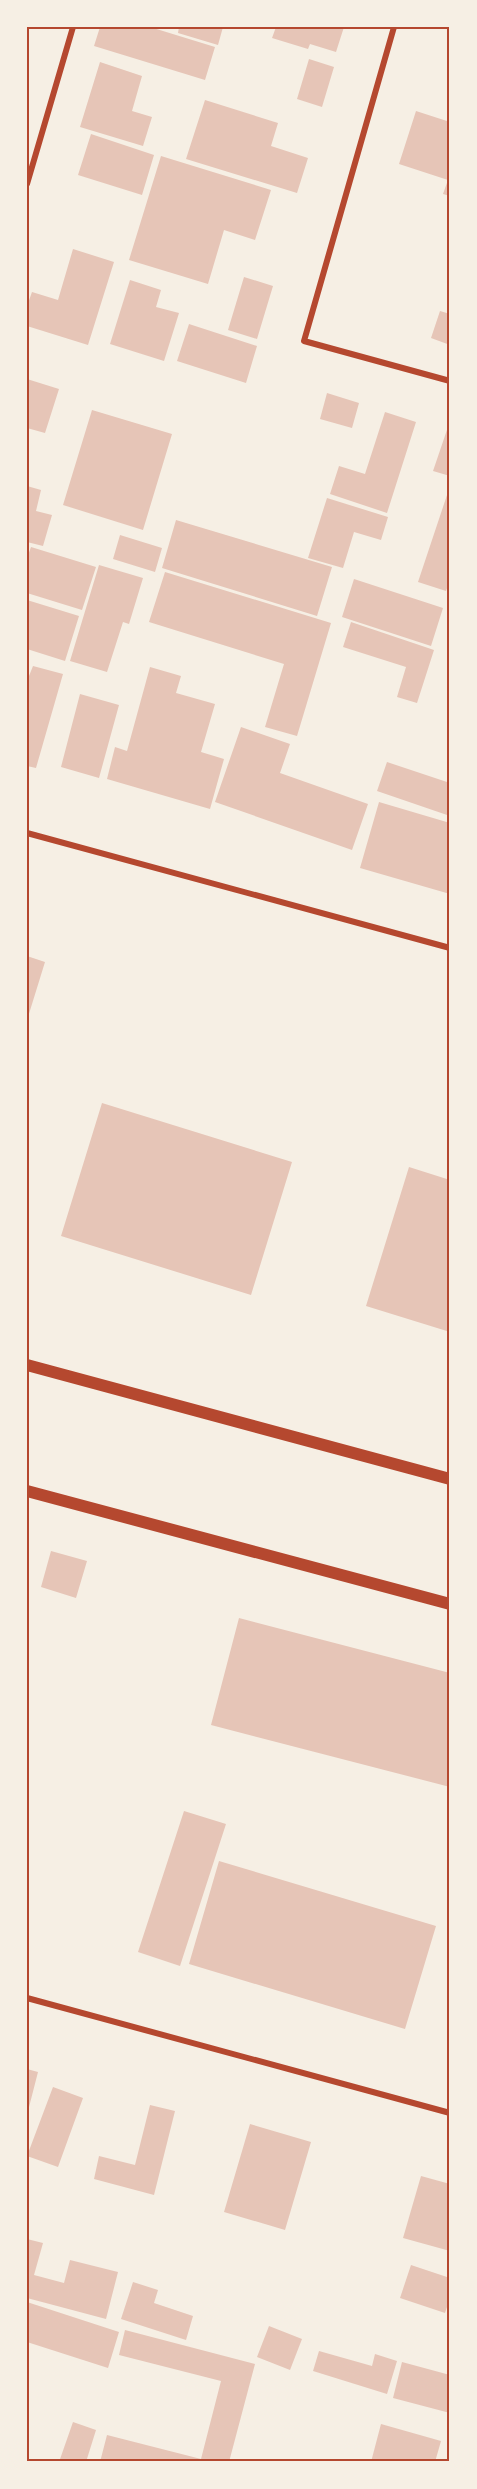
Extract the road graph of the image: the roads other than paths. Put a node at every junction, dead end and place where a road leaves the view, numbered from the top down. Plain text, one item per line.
1 (73, 27) edge
2 (394, 27) edge
3 (27, 184) edge
4 (450, 381) edge
5 (27, 833) edge
6 (450, 948) edge
7 (27, 1365) edge
8 (450, 1479) edge
9 (27, 1491) edge
10 (450, 1604) edge
11 (27, 1998) edge
12 (450, 2113) edge

1 - 3 street
2 - 4 street
5 - 6 street
7 - 8 main road
9 - 10 main road
11 - 12 street

